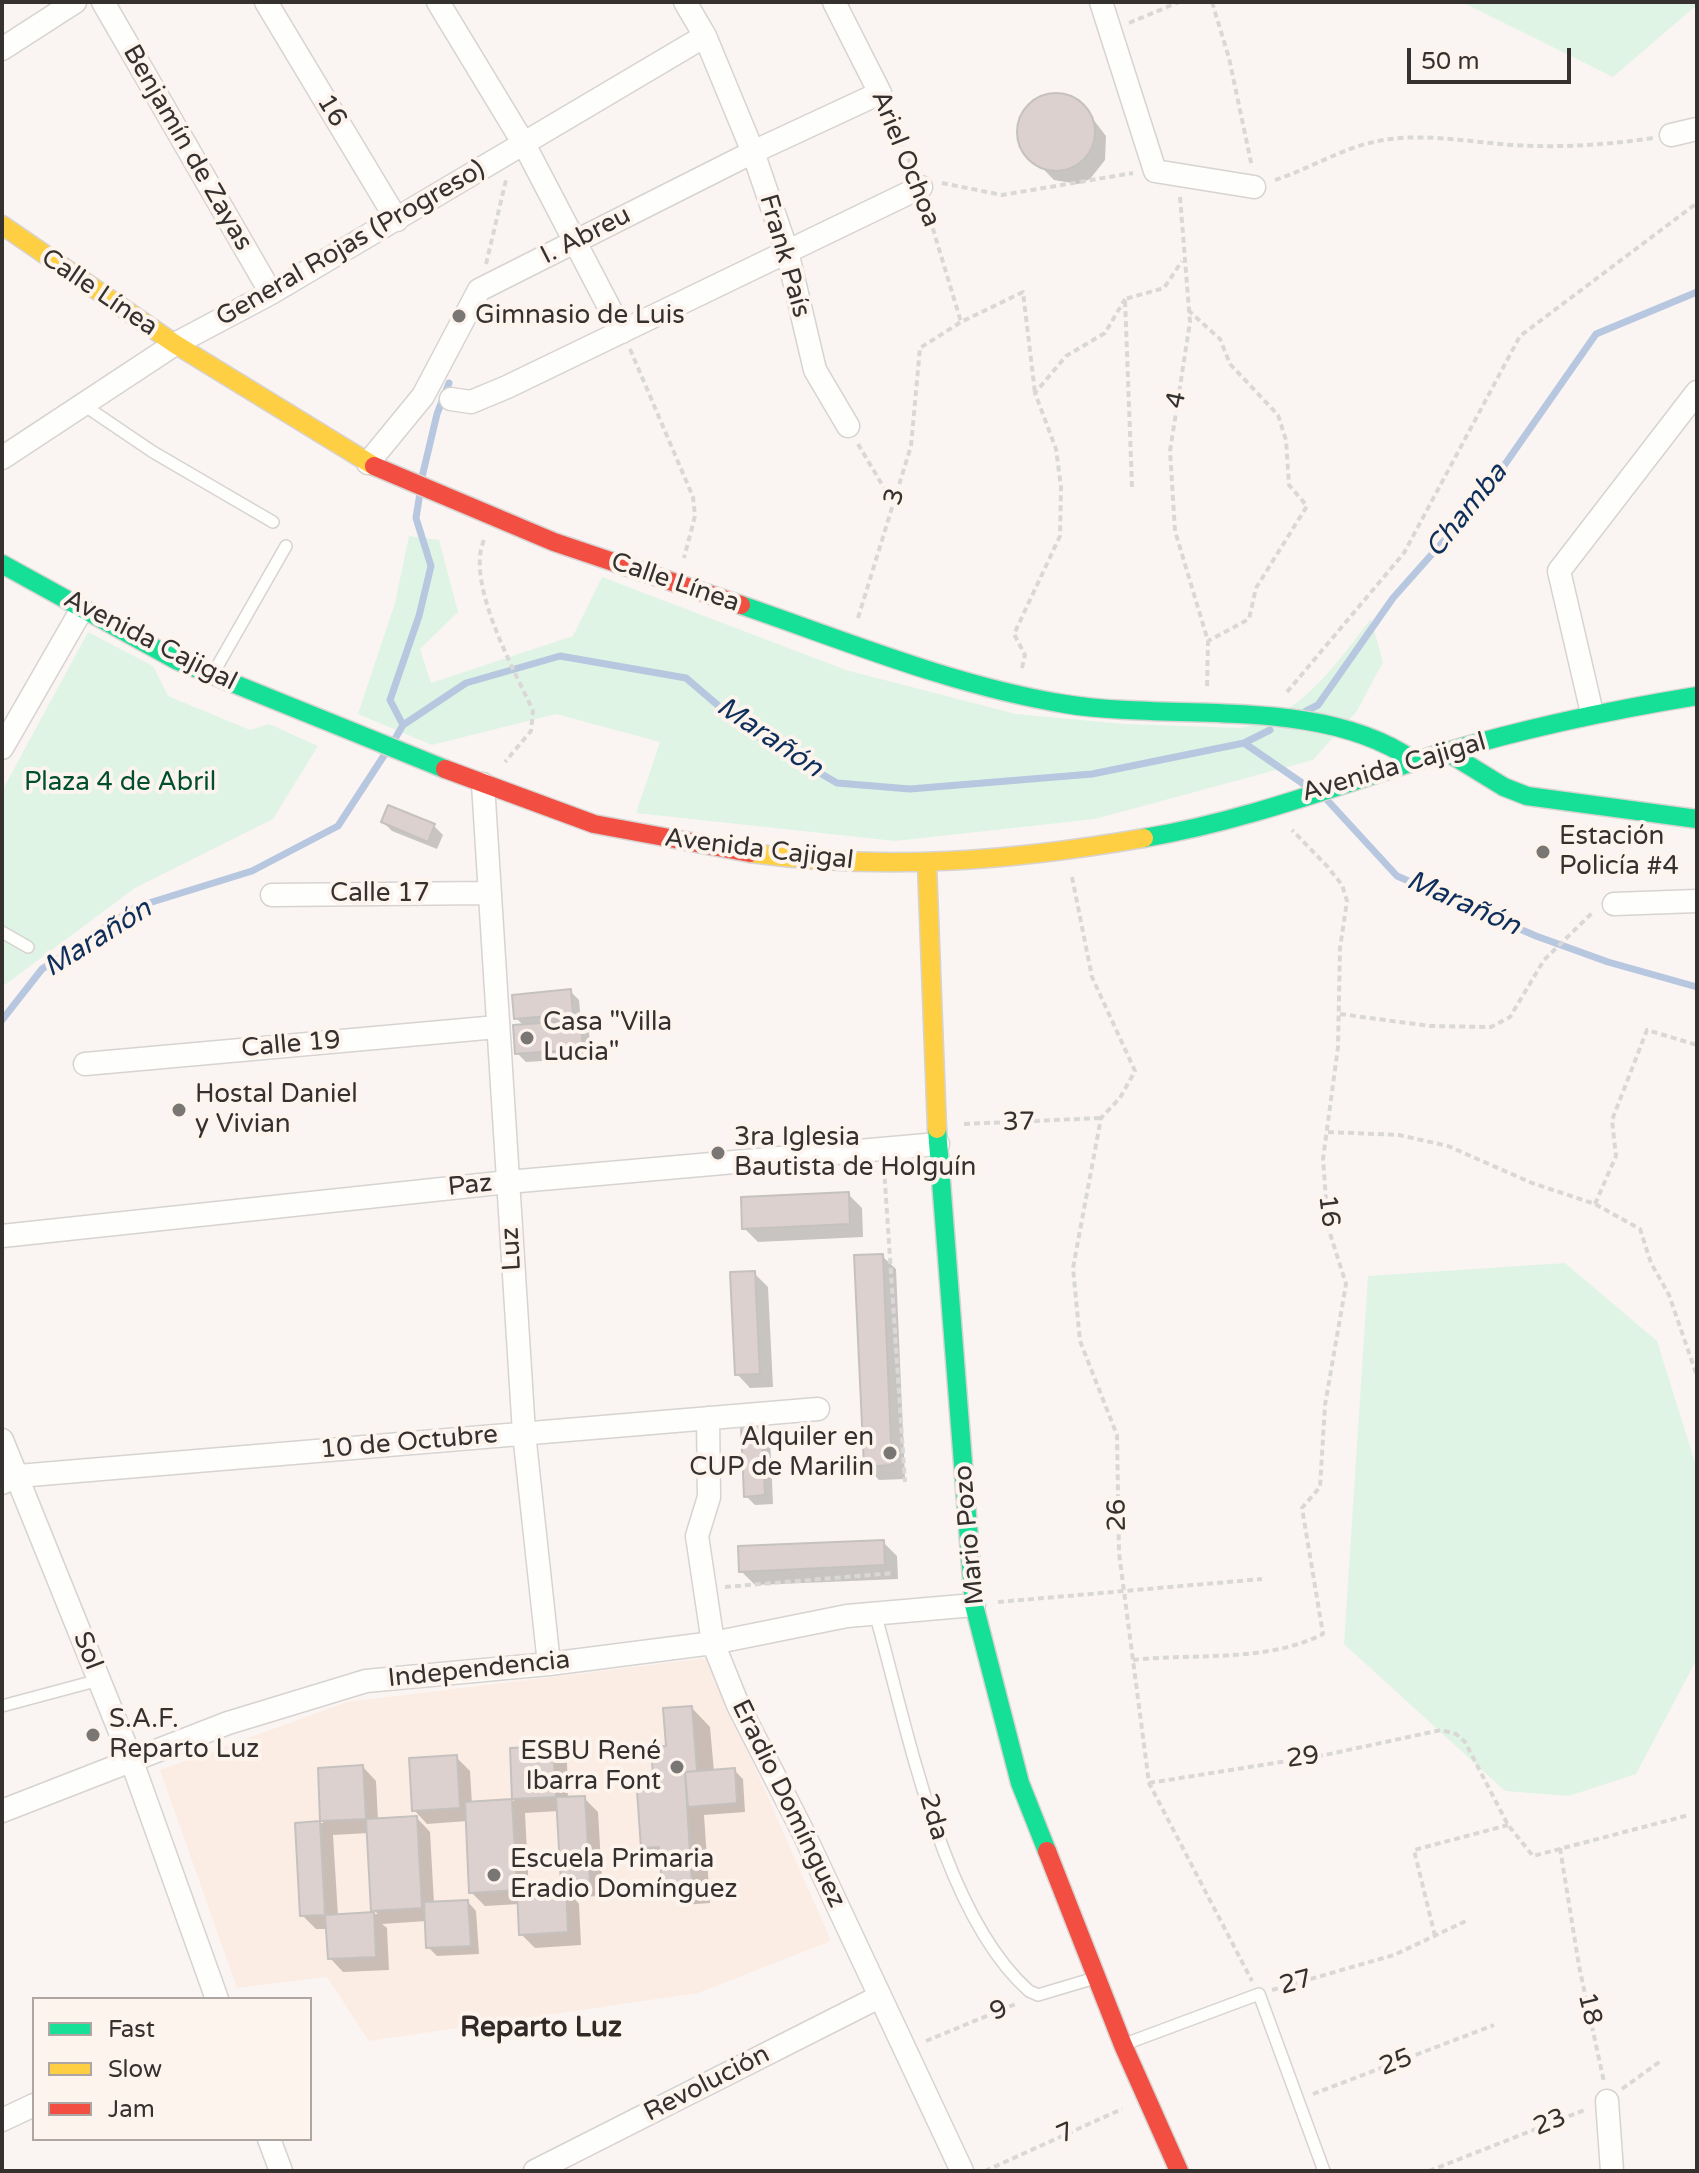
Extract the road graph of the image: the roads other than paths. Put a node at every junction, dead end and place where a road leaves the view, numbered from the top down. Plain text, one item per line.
1 (75, 2) edge
2 (103, 2) edge
3 (266, 2) edge
4 (438, 2) edge
5 (685, 2) edge
6 (834, 2) edge
7 (1101, 2) edge
8 (705, 36) junction
9 (2, 49) edge
10 (880, 93) joint
11 (1697, 129) edge
12 (1671, 135) road end
13 (518, 147) junction
14 (753, 152) junction
15 (921, 187) road end
16 (1254, 187) road end
17 (397, 220) junction
18 (2, 225) edge
19 (576, 241) junction
20 (787, 251) junction
21 (271, 293) junction
22 (622, 332) junction
23 (175, 344) junction
24 (1697, 392) edge
25 (451, 399) dead end
26 (85, 406) junction
27 (848, 426) road end
28 (2, 458) edge
29 (368, 463) junction
30 (273, 522) dead end
31 (286, 546) dead end
32 (2, 564) edge
33 (82, 609) junction
34 (211, 676) junction
35 (1697, 696) edge
36 (1592, 713) junction
37 (2, 748) edge
38 (1447, 752) junction
39 (1413, 760) junction
40 (486, 785) junction
41 (1697, 819) edge
42 (927, 864) junction
43 (488, 893) junction
44 (272, 895) dead end
45 (1697, 901) edge
46 (1614, 904) dead end
47 (2, 932) edge
48 (28, 947) dead end
49 (497, 1027) junction
50 (85, 1064) dead end
51 (938, 1134) junction
52 (508, 1182) junction
53 (2, 1236) edge
54 (818, 1409) dead end
55 (708, 1418) junction
56 (524, 1433) junction
57 (2, 1440) edge
58 (10, 1479) edge
59 (974, 1605) junction
60 (875, 1612) junction
61 (713, 1643) junction
62 (549, 1664) junction
63 (99, 1680) junction
64 (2, 1706) edge
65 (131, 1759) junction
66 (2, 1811) edge
67 (1096, 1978) junction
68 (1038, 1995) joint
69 (216, 1997) edge
70 (879, 1997) junction
71 (1123, 2045) junction
72 (1607, 2101) road end
73 (32, 2106) edge
74 (2, 2120) edge
75 (270, 2141) edge
76 (281, 2171) edge
77 (535, 2171) edge
78 (962, 2171) edge
79 (1179, 2171) edge
80 (1324, 2171) edge
81 (1612, 2171) edge

1 - 9 street
2 - 21 street, Benjamín de Zayas
3 - 17 street, 16
4 - 13 street
5 - 8 street, Frank País
6 - 10 street, Ariel Ochoa
7 - 16 street
8 - 13 street, General Rojas (Progreso)
8 - 14 street, Frank País
10 - 14 street, I. Abreu
11 - 12 street
13 - 17 street, General Rojas (Progreso)
13 - 19 street
14 - 19 street, I. Abreu
14 - 20 street, Frank País
15 - 20 street
17 - 21 street, General Rojas (Progreso)
18 - 23 street, Calle Línea
19 - 22 street
19 - 29 street, I. Abreu
20 - 22 street
20 - 27 street, Frank País
21 - 23 street, General Rojas (Progreso)
22 - 25 street
23 - 26 street, General Rojas (Progreso)
23 - 29 street, Calle Línea
24 - 36 street
26 - 28 street, General Rojas (Progreso)
26 - 30 lane
29 - 39 street, Calle Línea
31 - 34 lane
32 - 33 street, Avenida Cajigal
33 - 34 street, Avenida Cajigal
33 - 37 street
34 - 40 street, Avenida Cajigal
35 - 36 street, Avenida Cajigal
36 - 38 street, Avenida Cajigal
38 - 39 street, Avenida Cajigal
38 - 41 street
39 - 42 street, Avenida Cajigal
40 - 42 street, Avenida Cajigal
40 - 43 street, Luz
42 - 51 street, Mario Pozo
43 - 44 street, Calle 17
43 - 49 street, Luz
45 - 46 street
47 - 48 lane
49 - 50 street, Calle 19
49 - 52 street, Luz
51 - 52 street, Paz
51 - 59 street, Mario Pozo
52 - 53 street, Paz
52 - 56 street, Luz
54 - 55 street, 10 de Octubre
55 - 56 street, 10 de Octubre
55 - 61 street, Eradio Domínguez
56 - 58 street, 10 de Octubre
56 - 62 street, Luz
57 - 58 street, Sol
58 - 63 street, Sol
59 - 60 street, Independencia
59 - 67 street, Mario Pozo
60 - 61 street, Independencia
60 - 68 lane, 2da
61 - 62 street, Independencia
61 - 70 street, Eradio Domínguez
62 - 65 street, Independencia
63 - 64 lane
63 - 65 street, Sol
65 - 66 street, Independencia
65 - 69 street, Sol
67 - 68 lane, 9
67 - 71 street, Mario Pozo
70 - 77 street, Revolución
70 - 78 street, Eradio Domínguez
71 - 79 street, Mario Pozo
71 - 80 lane, 27
72 - 81 street
73 - 74 street
75 - 76 street

